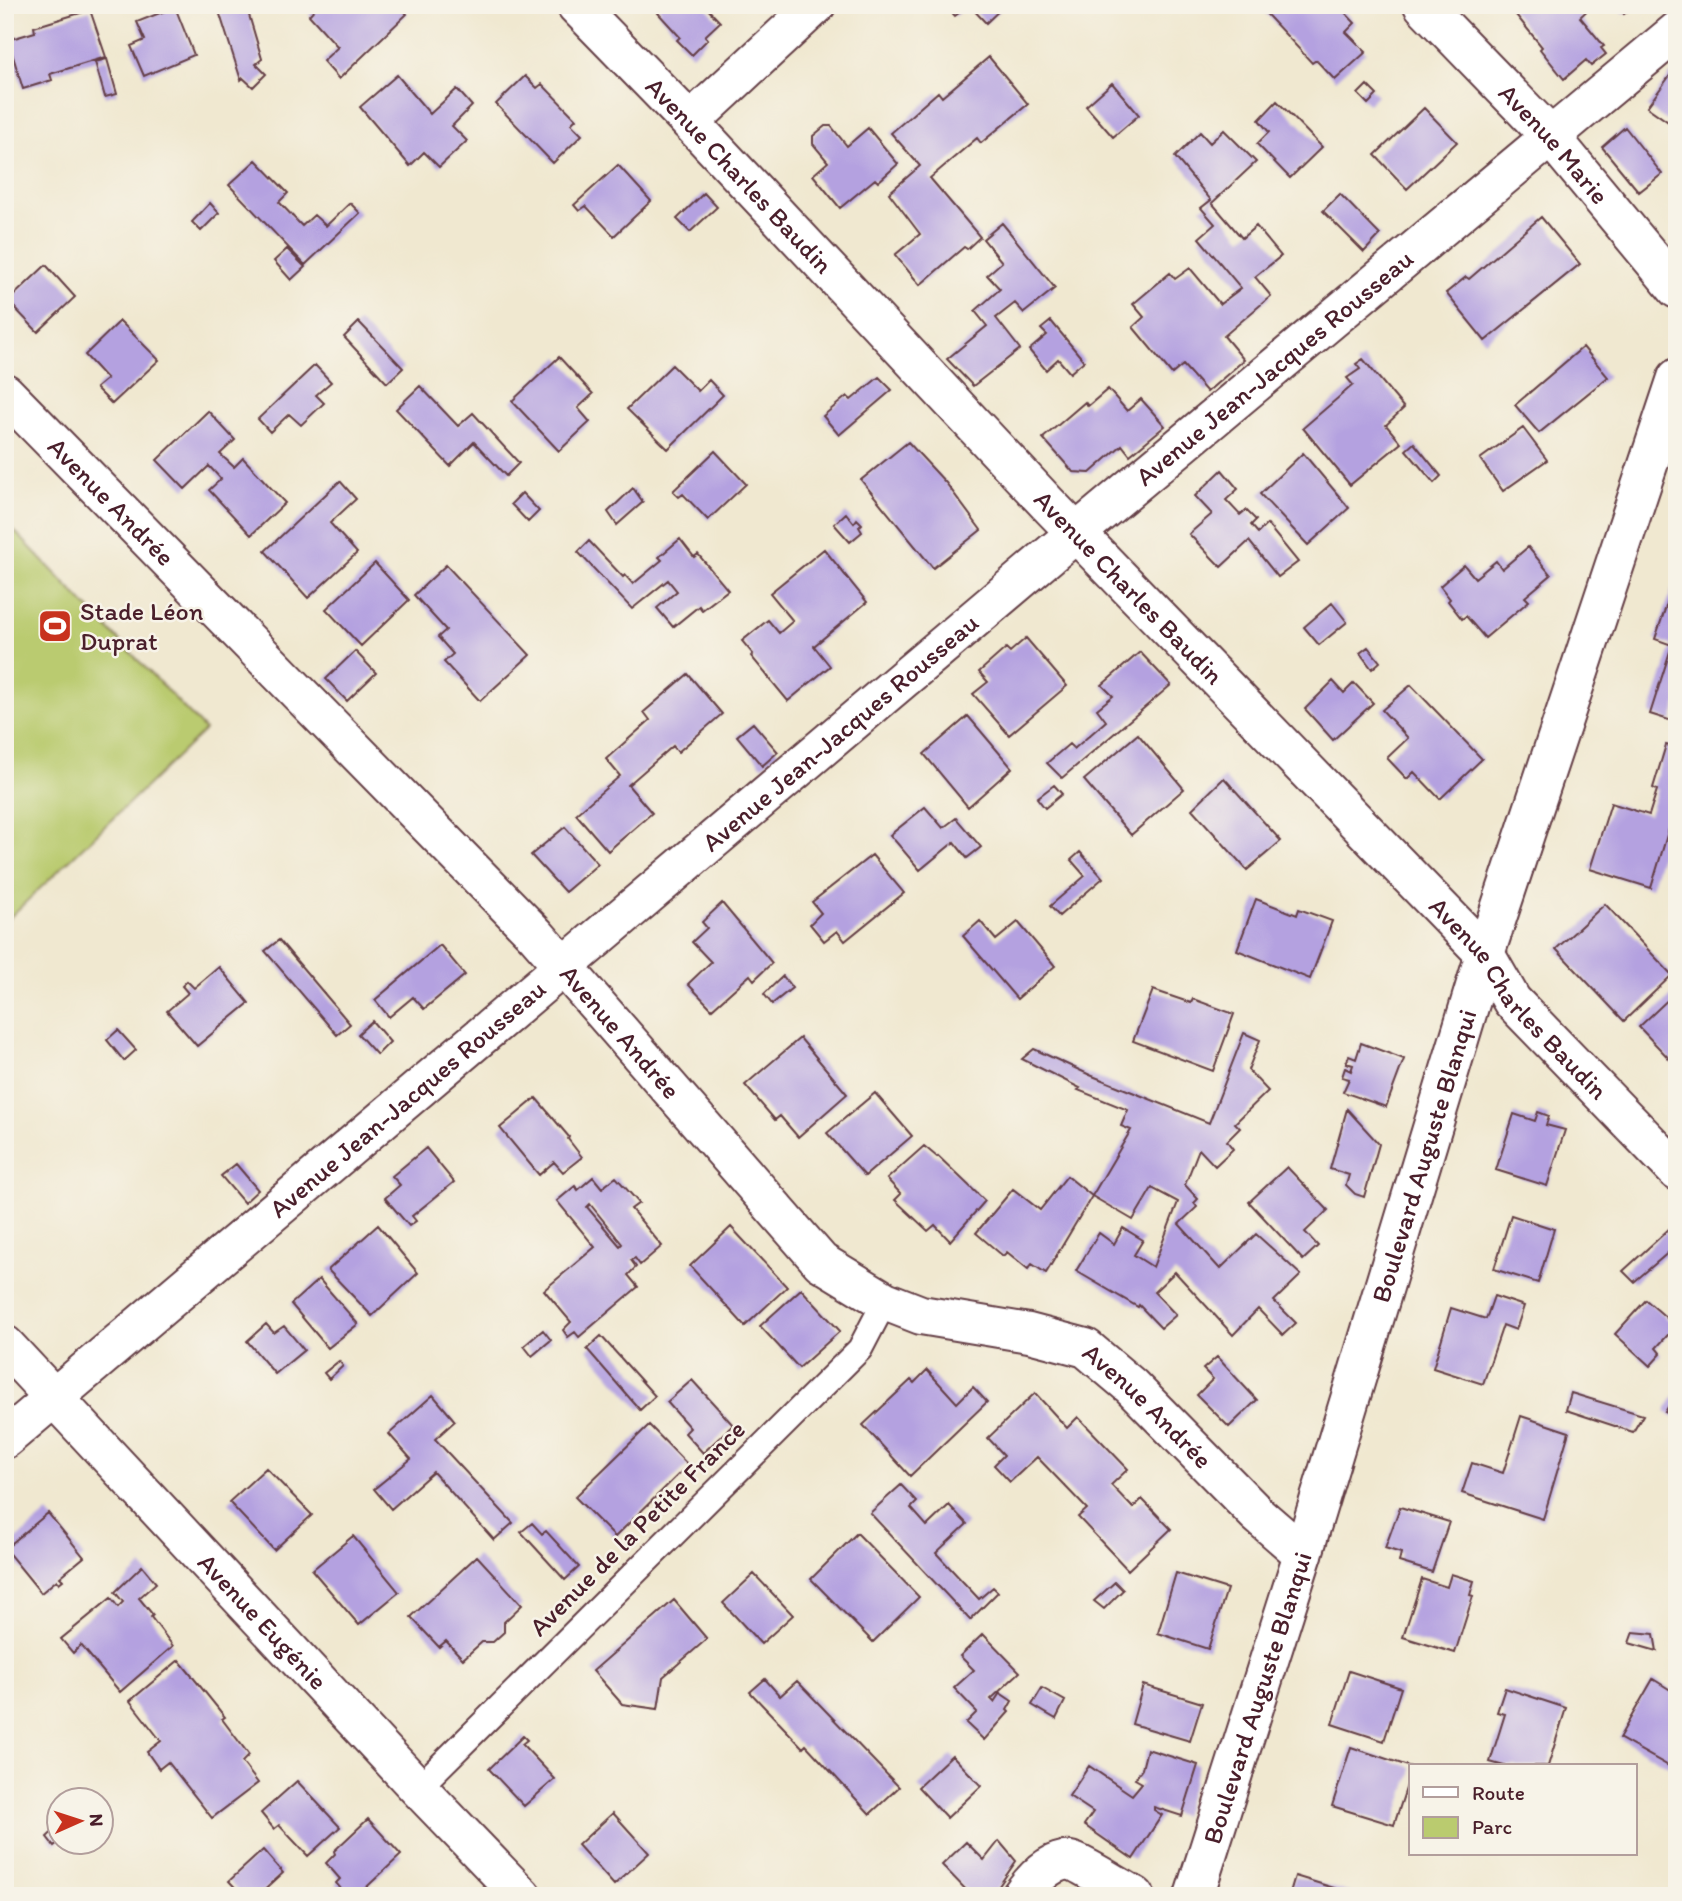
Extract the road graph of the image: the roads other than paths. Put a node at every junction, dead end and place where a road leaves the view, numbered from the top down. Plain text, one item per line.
1 (576, 5) edge
2 (816, 5) edge
3 (1423, 5) edge
4 (1677, 31) edge
5 (690, 122) junction
6 (1550, 137) junction
7 (1677, 289) edge
8 (1677, 378) edge
9 (5, 393) edge
10 (1077, 533) junction
11 (1485, 954) junction
12 (563, 967) junction
13 (1677, 1171) edge
14 (885, 1301) junction
15 (5, 1345) edge
16 (54, 1398) junction
17 (5, 1439) edge
18 (1303, 1554) junction
19 (418, 1788) junction
20 (522, 1896) edge
21 (1021, 1896) edge
22 (1135, 1896) edge
23 (1194, 1896) edge

1 - 5 street, Avenue Charles Baudin
2 - 5 street
3 - 6 street, Avenue Marie
4 - 6 street, Avenue Jean-Jacques Rousseau
5 - 10 street, Avenue Charles Baudin
6 - 7 street, Avenue Marie
6 - 10 street, Avenue Jean-Jacques Rousseau
8 - 11 street, Boulevard Auguste Blanqui
9 - 12 street, Avenue Andrée
10 - 11 street, Avenue Charles Baudin
10 - 12 street, Avenue Jean-Jacques Rousseau
11 - 13 street, Avenue Charles Baudin
11 - 18 street, Boulevard Auguste Blanqui
12 - 14 street, Avenue Andrée
12 - 16 street, Avenue Jean-Jacques Rousseau
14 - 18 street, Avenue Andrée
14 - 19 lane, Avenue de la Petite France
15 - 16 street, Avenue Eugénie
16 - 17 street, Avenue Jean-Jacques Rousseau
16 - 19 street, Avenue Eugénie
18 - 23 street, Boulevard Auguste Blanqui
19 - 20 street, Avenue Eugénie
21 - 22 street

